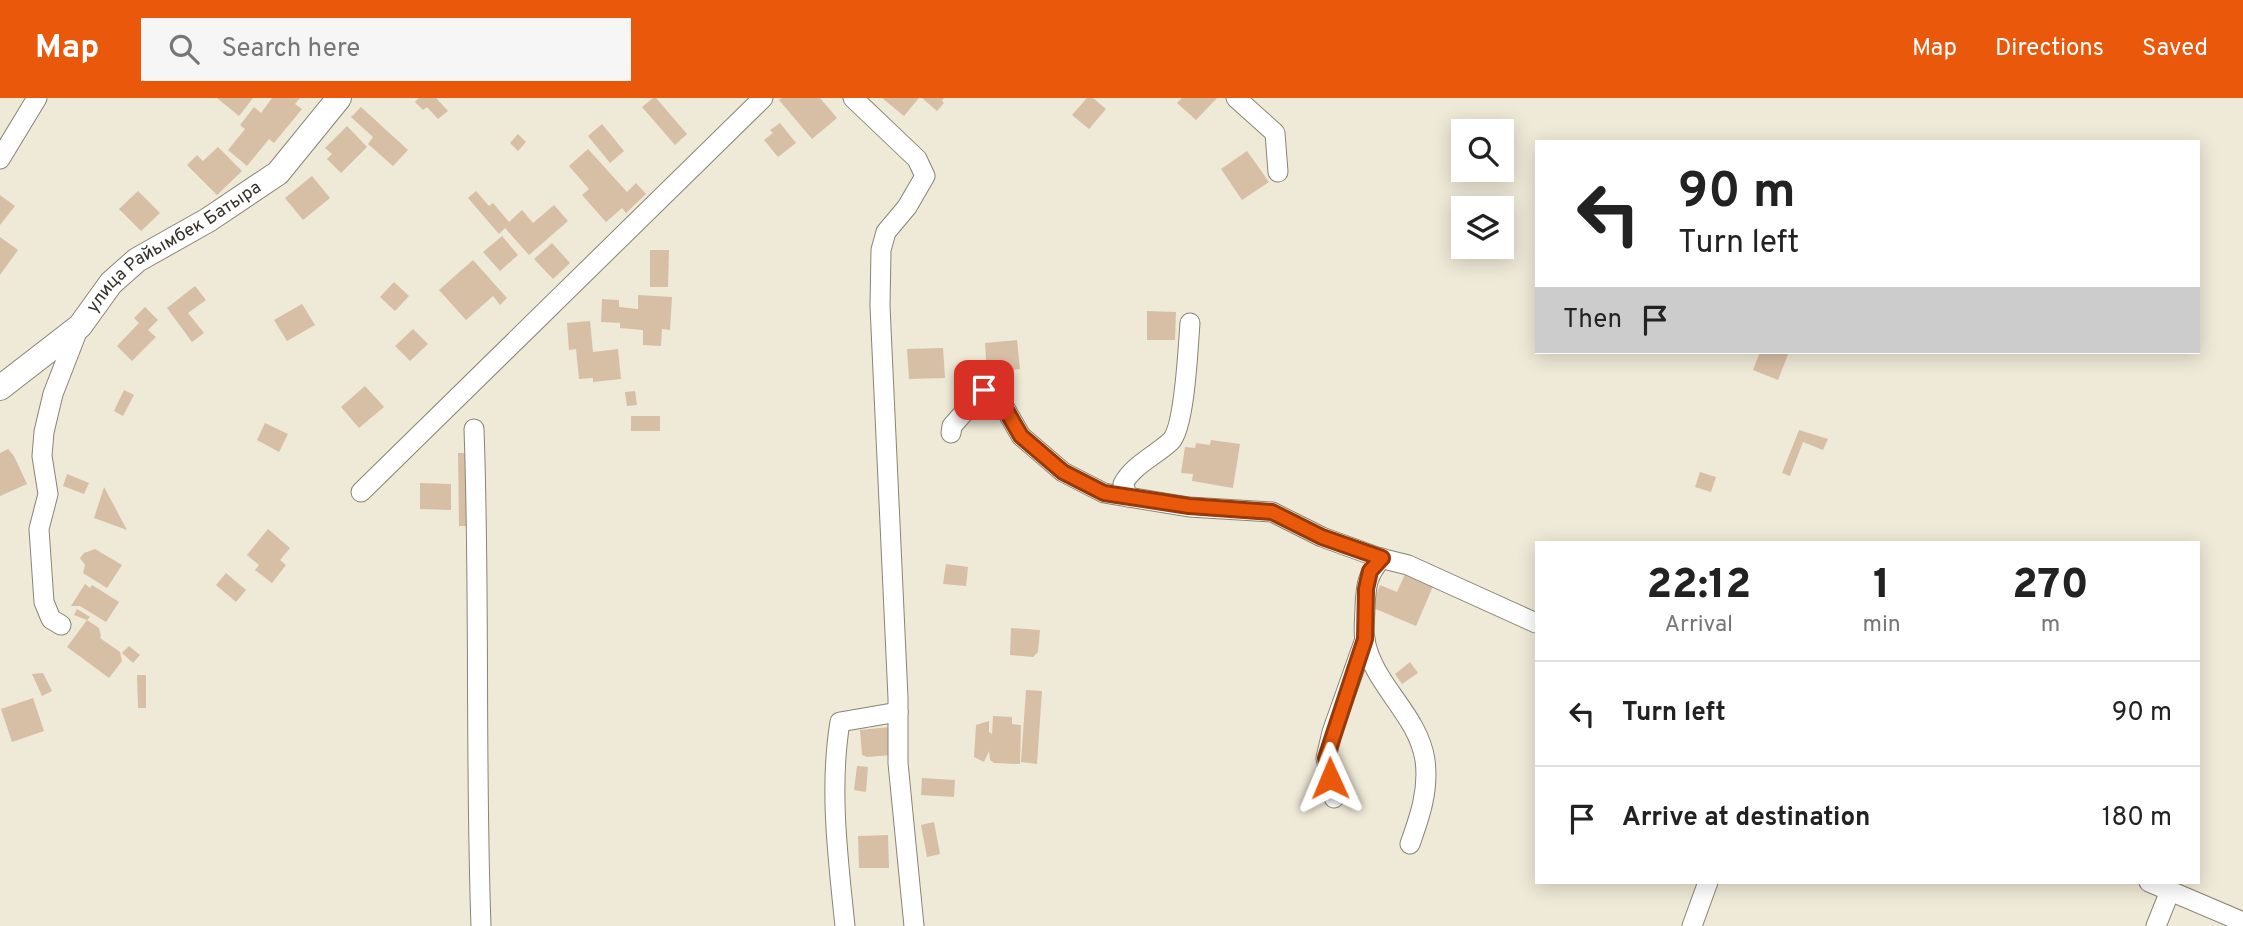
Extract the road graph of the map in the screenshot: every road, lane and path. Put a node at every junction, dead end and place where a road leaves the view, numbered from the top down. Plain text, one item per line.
1 (37, 98) edge
2 (340, 98) edge
3 (763, 98) edge
4 (853, 98) edge
5 (1236, 98) edge
6 (0, 159) edge
7 (1278, 172) dead end
8 (1190, 323) dead end
9 (80, 326) junction
10 (0, 388) edge
11 (474, 429) dead end
12 (951, 433) dead end
13 (361, 492) dead end
14 (1128, 497) junction
15 (1382, 558) junction
16 (1535, 623) edge
17 (61, 625) dead end
18 (1365, 639) junction
19 (898, 712) junction
20 (1334, 798) dead end
21 (1410, 844) dead end
22 (1707, 884) edge
23 (2154, 884) edge
24 (2170, 891) junction
25 (2243, 922) edge
26 (481, 926) edge
27 (845, 926) edge
28 (914, 926) edge
29 (1692, 926) edge
30 (2156, 926) edge

1 - 6 street
2 - 9 street, улица Райымбек Батыра
3 - 13 street
4 - 19 street
5 - 7 street
8 - 14 street
9 - 10 street, улица Райымбек Батыра
9 - 17 street
11 - 26 street
12 - 14 street
14 - 15 street
15 - 16 street
15 - 18 street
18 - 20 street
18 - 21 street
19 - 27 street
19 - 28 street
22 - 29 street
23 - 24 street
24 - 25 street
24 - 30 street

